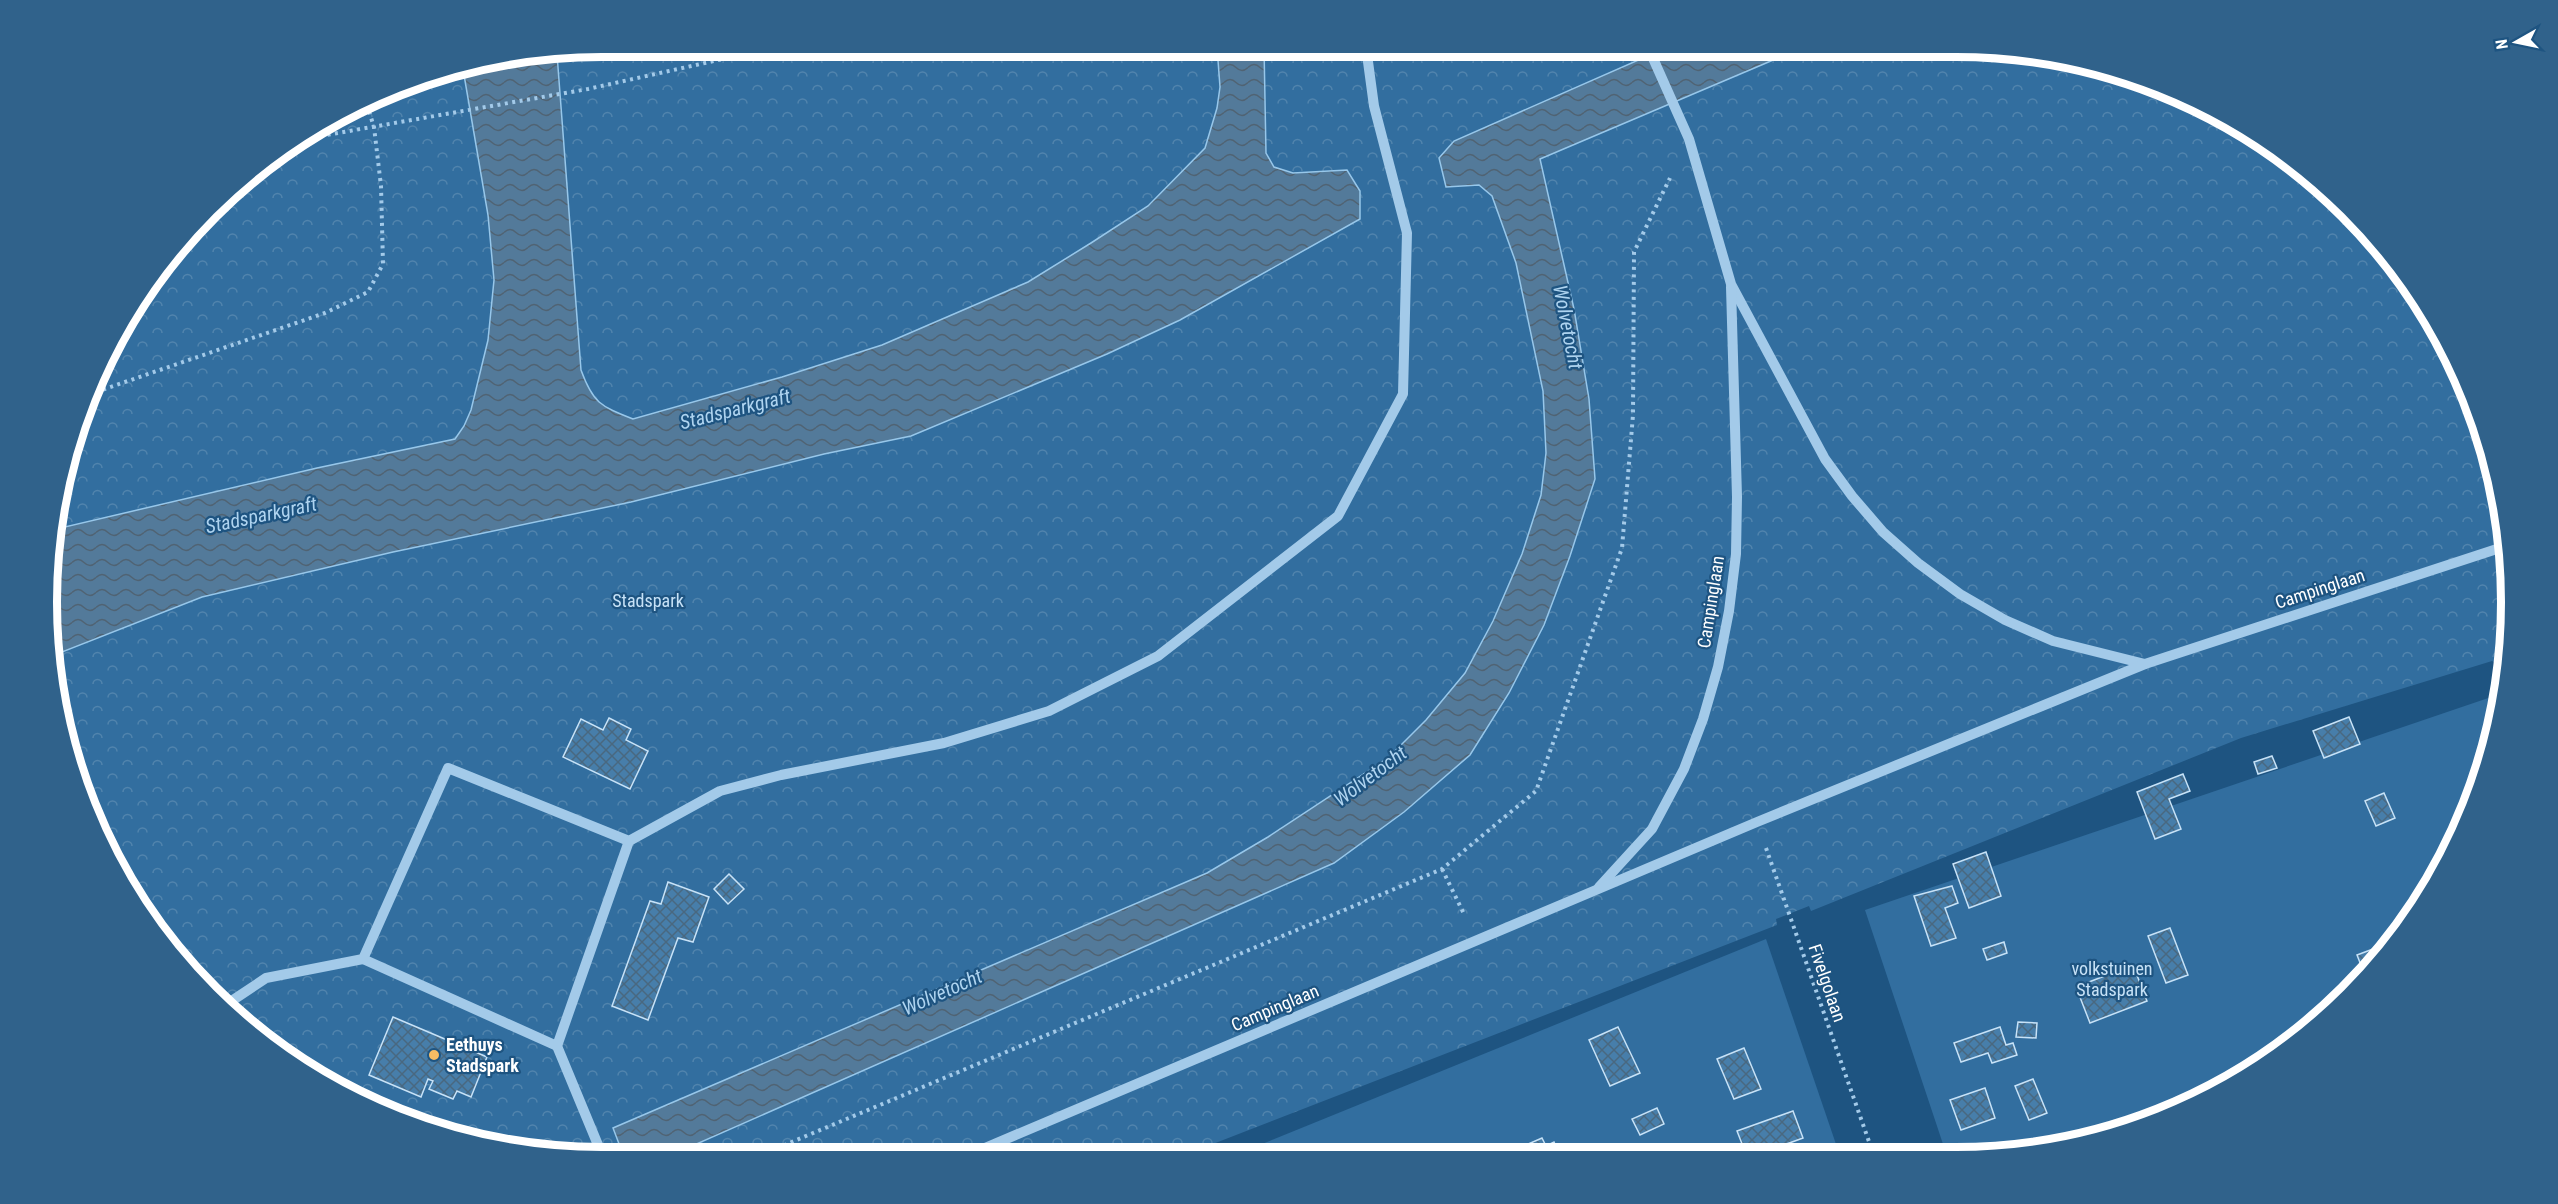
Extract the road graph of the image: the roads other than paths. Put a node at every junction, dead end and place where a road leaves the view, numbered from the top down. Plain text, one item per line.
1 (1367, 57) edge
2 (1653, 57) edge
3 (1731, 284) junction
4 (2498, 549) edge
5 (2145, 664) junction
6 (629, 842) junction
7 (1596, 891) junction
8 (363, 959) junction
9 (232, 1001) edge
10 (557, 1046) junction
11 (598, 1147) edge
12 (987, 1147) edge

1 - 6 street
2 - 3 street, Campinglaan
3 - 5 street, Campinglaan
3 - 7 street, Campinglaan
4 - 5 street, Campinglaan
5 - 7 street, Campinglaan
6 - 8 street
6 - 10 street
7 - 12 street, Campinglaan
8 - 9 street
8 - 10 street
10 - 11 street

